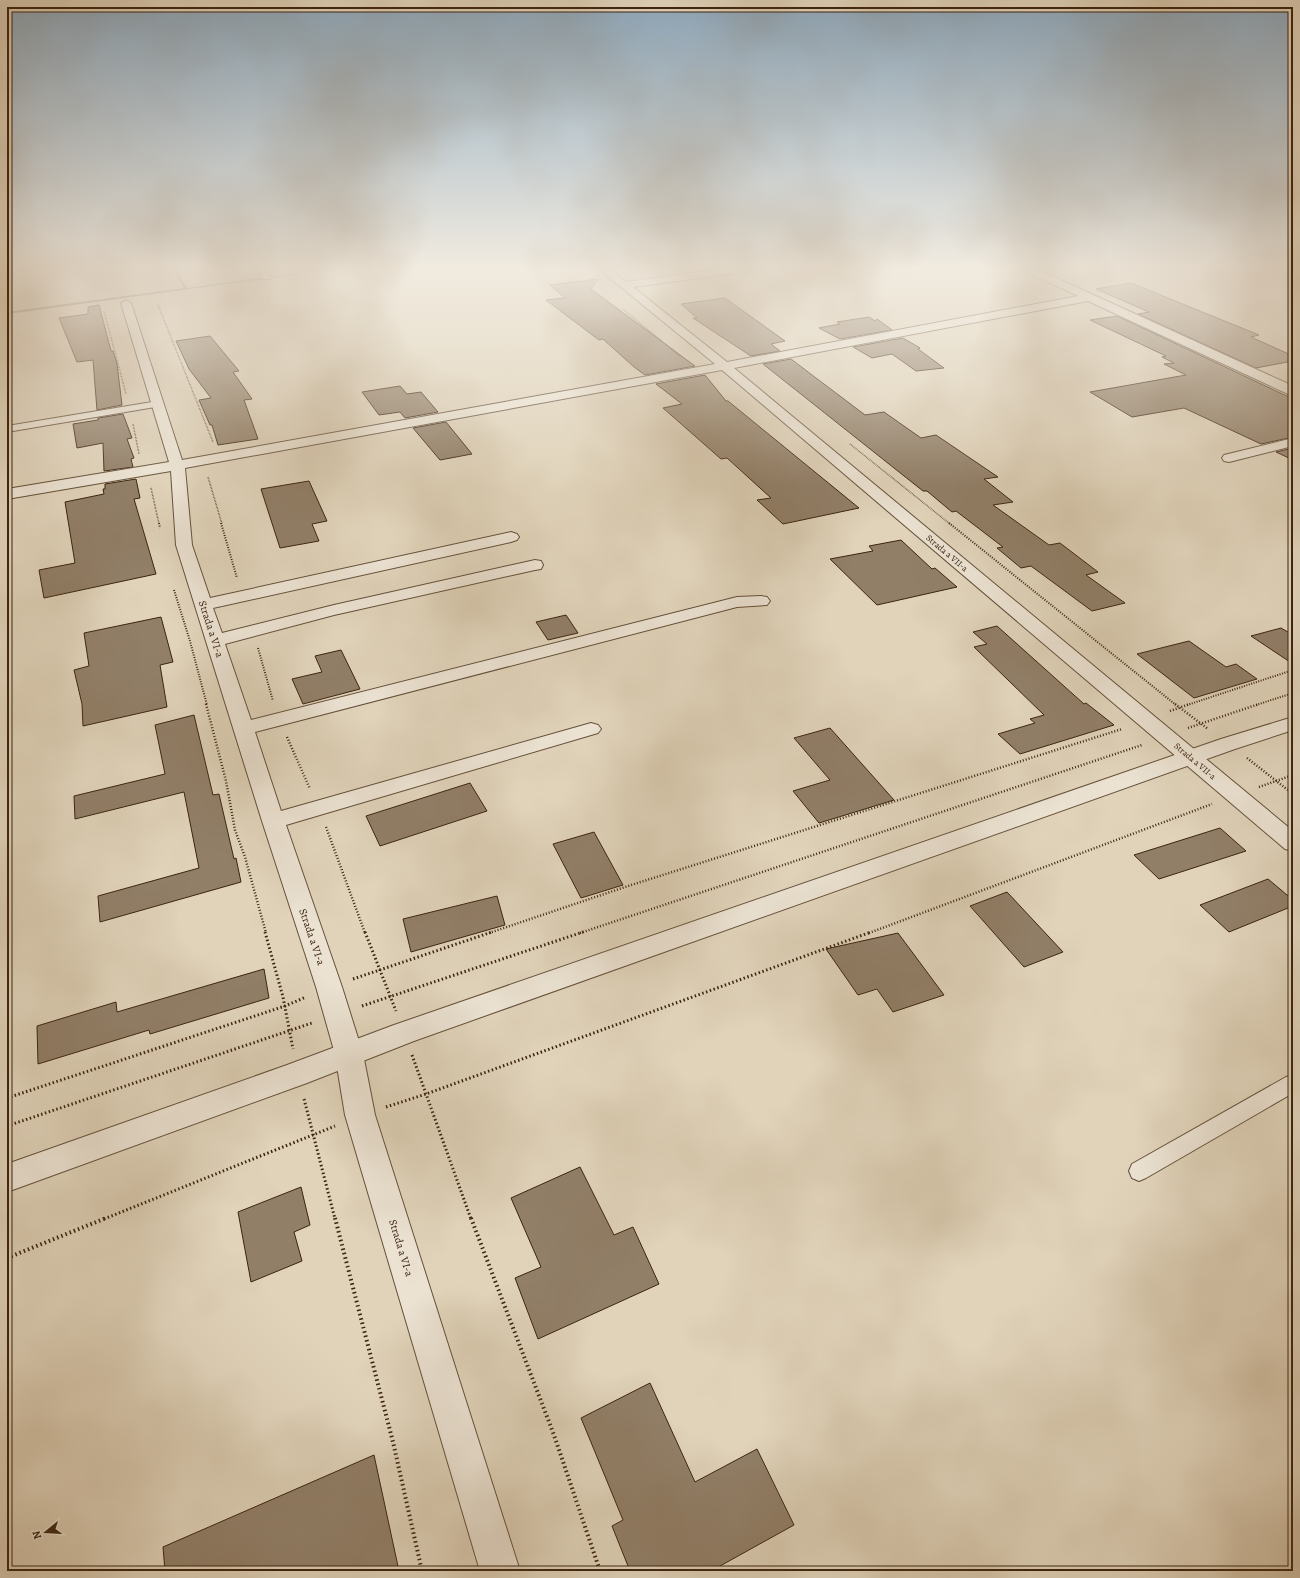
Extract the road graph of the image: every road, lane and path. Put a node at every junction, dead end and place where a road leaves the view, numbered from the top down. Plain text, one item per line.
1 (120, 339) edge
2 (130, 339) edge
3 (690, 339) edge
4 (871, 339) edge
5 (1179, 339) edge
6 (724, 366) junction
7 (1293, 391) edge
8 (158, 404) junction
9 (130, 409) junction
10 (7, 429) edge
11 (846, 441) dead end
12 (1293, 442) edge
13 (1229, 458) dead end
14 (177, 465) junction
15 (144, 471) junction
16 (7, 494) edge
17 (160, 529) dead end
18 (511, 537) dead end
19 (535, 565) dead end
20 (172, 583) dead end
21 (761, 601) dead end
22 (203, 605) junction
23 (214, 642) junction
24 (1293, 670) edge
25 (1293, 693) edge
26 (1179, 708) junction
27 (1146, 720) junction
28 (1293, 722) edge
29 (1200, 724) junction
30 (243, 728) junction
31 (591, 729) dead end
32 (1164, 735) junction
33 (1228, 744) junction
34 (1188, 758) junction
35 (1293, 775) edge
36 (1276, 781) junction
37 (1234, 794) junction
38 (1293, 794) edge
39 (273, 821) junction
40 (1293, 843) edge
41 (329, 987) junction
42 (285, 1006) junction
43 (336, 1014) junction
44 (290, 1031) junction
45 (349, 1054) junction
46 (298, 1074) junction
47 (1293, 1083) edge
48 (426, 1094) junction
49 (7, 1098) edge
50 (360, 1115) junction
51 (7, 1126) edge
52 (314, 1135) junction
53 (1139, 1171) dead end
54 (7, 1178) edge
55 (7, 1258) edge
56 (422, 1571) edge
57 (500, 1571) edge
58 (600, 1571) edge

1 - 9 path
2 - 8 street, Strada a VI-a
3 - 6 street, Strada a VII-a
4 - 6 street
5 - 7 street
6 - 14 street
6 - 27 street, Strada a VII-a
8 - 9 lane
8 - 14 street, Strada a VI-a
9 - 10 lane
9 - 15 path
11 - 26 path
12 - 13 street
14 - 15 street
14 - 22 street, Strada a VI-a
15 - 16 street
15 - 17 path
18 - 22 street
19 - 23 street
20 - 42 path
21 - 30 street
22 - 23 street, Strada a VI-a
23 - 30 street, Strada a VI-a
24 - 26 path
25 - 29 path
26 - 27 path
26 - 29 path
27 - 32 street, Strada a VII-a
27 - 41 path
28 - 33 street
29 - 32 path
29 - 33 path
30 - 39 street, Strada a VI-a
31 - 39 street
32 - 34 street, Strada a VII-a
32 - 43 path
33 - 34 street
33 - 36 path
34 - 37 street, Strada a VII-a
34 - 45 street
35 - 36 path
36 - 37 path
36 - 38 path
37 - 40 street, Strada a VII-a
37 - 48 path
39 - 41 street, Strada a VI-a
41 - 42 path
41 - 43 street, Strada a VI-a
42 - 44 path
42 - 49 path
43 - 44 path
43 - 45 street, Strada a VI-a
44 - 46 path
44 - 51 path
45 - 46 street
45 - 50 street, Strada a VI-a
46 - 52 path
46 - 54 street
47 - 53 lane
48 - 50 path
48 - 58 path
50 - 52 path
50 - 57 street, Strada a VI-a
52 - 55 path
52 - 56 path

